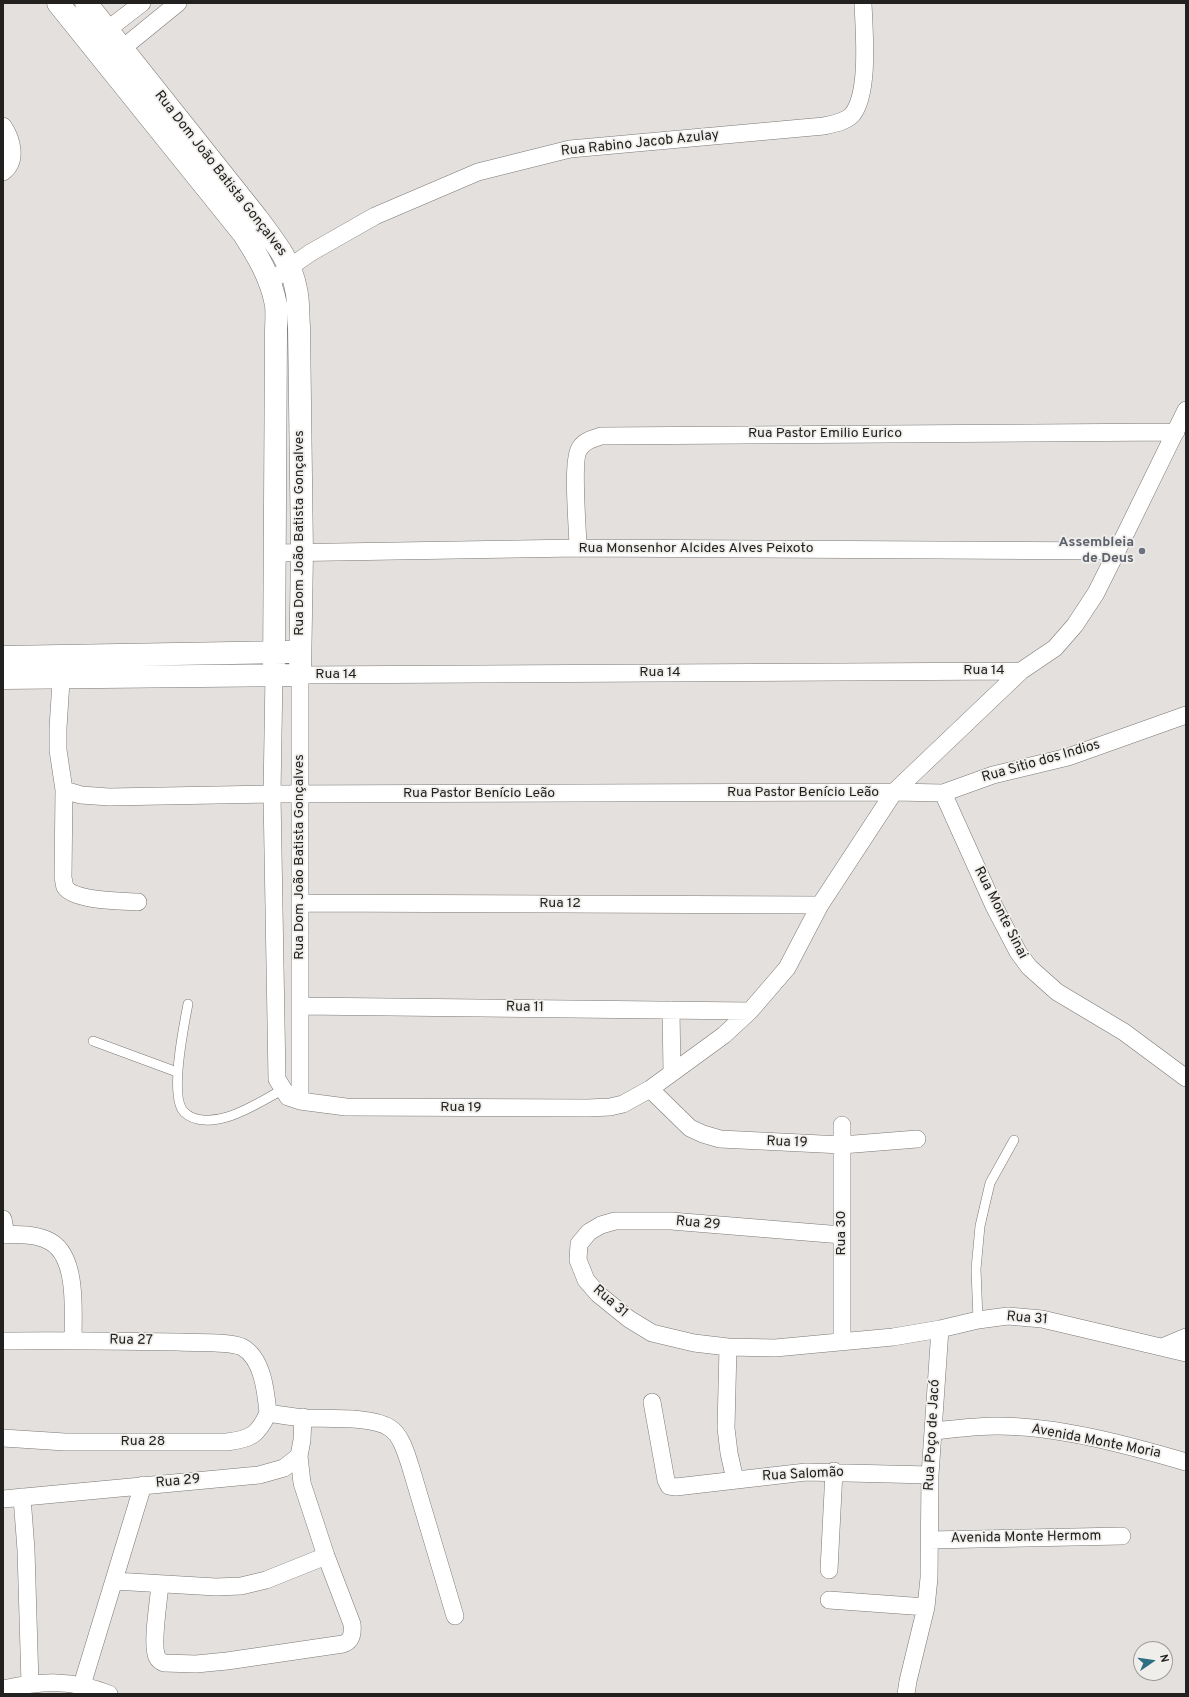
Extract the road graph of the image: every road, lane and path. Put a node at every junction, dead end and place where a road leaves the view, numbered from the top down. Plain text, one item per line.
1 (58, 3) edge
2 (86, 3) edge
3 (142, 3) edge
4 (178, 3) edge
5 (864, 3) edge
6 (107, 29) junction
7 (90, 43) junction
8 (123, 49) junction
9 (105, 63) junction
10 (3, 126) edge
11 (3, 172) edge
12 (290, 267) junction
13 (270, 282) junction
14 (1186, 410) edge
15 (1176, 432) junction
16 (578, 548) junction
17 (1117, 551) junction
18 (276, 553) junction
19 (302, 553) junction
20 (301, 652) junction
21 (274, 653) junction
22 (63, 656) junction
23 (3, 657) edge
24 (1021, 671) junction
25 (274, 675) junction
26 (300, 675) junction
27 (62, 677) junction
28 (3, 678) edge
29 (1186, 715) edge
30 (64, 790) junction
31 (894, 792) junction
32 (943, 793) junction
33 (272, 794) junction
34 (301, 795) junction
35 (138, 902) dead end
36 (300, 902) junction
37 (820, 905) junction
38 (188, 1004) dead end
39 (300, 1006) junction
40 (671, 1010) junction
41 (750, 1011) junction
42 (93, 1041) dead end
43 (177, 1072) junction
44 (672, 1072) junction
45 (1186, 1078) edge
46 (650, 1089) junction
47 (290, 1096) junction
48 (633, 1099) joint
49 (842, 1125) dead end
50 (917, 1139) dead end
51 (1014, 1140) dead end
52 (842, 1145) junction
53 (4, 1230) edge
54 (842, 1235) junction
55 (578, 1260) joint
56 (978, 1320) junction
57 (940, 1329) junction
58 (1186, 1337) edge
59 (73, 1340) junction
60 (3, 1341) edge
61 (842, 1342) junction
62 (1162, 1347) junction
63 (728, 1348) junction
64 (1186, 1353) edge
65 (652, 1402) dead end
66 (268, 1413) junction
67 (303, 1418) junction
68 (933, 1431) junction
69 (3, 1438) edge
70 (299, 1456) junction
71 (1186, 1462) edge
72 (834, 1472) junction
73 (930, 1475) junction
74 (735, 1480) junction
75 (144, 1485) junction
76 (22, 1497) junction
77 (3, 1499) edge
78 (1122, 1536) dead end
79 (930, 1540) junction
80 (326, 1556) junction
81 (829, 1570) dead end
82 (114, 1581) junction
83 (160, 1584) junction
84 (828, 1600) dead end
85 (926, 1607) junction
86 (455, 1616) dead end
87 (30, 1684) junction
88 (3, 1689) edge
89 (81, 1689) edge
90 (109, 1694) edge
91 (906, 1694) edge

1 - 7 street, Rua Dom João Batista Gonçalves
2 - 6 street, Rua Dom João Batista Gonçalves
3 - 6 street
4 - 8 street
5 - 12 street, Rua Rabino Jacob Azulay
6 - 7 street
6 - 8 street, Rua Dom João Batista Gonçalves
7 - 9 street, Rua Dom João Batista Gonçalves
8 - 9 street
8 - 12 street, Rua Dom João Batista Gonçalves
9 - 13 street, Rua Dom João Batista Gonçalves
10 - 11 street
12 - 13 street, Rua Rabino Jacob Azulay
12 - 19 street, Rua Dom João Batista Gonçalves
13 - 18 street, Rua Dom João Batista Gonçalves
14 - 15 street, Rua Pastor Benício Leão
15 - 16 street, Rua Pastor Emilio Eurico
15 - 17 street, Rua Pastor Benício Leão
16 - 17 street, Rua Monsenhor Alcides Alves Peixoto
16 - 19 street, Rua Monsenhor Alcides Alves Peixoto
17 - 24 street, Rua Pastor Benício Leão
18 - 19 street, Rua Monsenhor Alcides Alves Peixoto
18 - 21 street, Rua Dom João Batista Gonçalves
19 - 20 street, Rua Dom João Batista Gonçalves
20 - 21 street
20 - 26 street, Rua Dom João Batista Gonçalves
21 - 22 street
21 - 25 street, Rua Dom João Batista Gonçalves
22 - 23 street
22 - 27 street
24 - 26 street, Rua 14
24 - 31 street, Rua Pastor Benício Leão
25 - 26 street
25 - 27 street
25 - 33 street, Rua Dom João Batista Gonçalves
26 - 34 street, Rua Dom João Batista Gonçalves
27 - 28 street
27 - 30 street
29 - 32 street, Rua Sitio dos Indios
30 - 33 street, Rua Pastor Benício Leão
30 - 35 street
31 - 32 street, Rua Sitio dos Indios
31 - 34 street, Rua Pastor Benício Leão
31 - 37 street, Rua Pastor Benício Leão
32 - 45 street, Rua Monte Sinai
33 - 34 street, Rua Pastor Benício Leão
33 - 47 street, Rua Dom João Batista Gonçalves
34 - 36 street, Rua Dom João Batista Gonçalves
36 - 37 street, Rua 12
36 - 39 street, Rua Dom João Batista Gonçalves
37 - 41 street, Rua Pastor Benício Leão
38 - 43 lane
39 - 40 street, Rua 11
39 - 47 street, Rua Dom João Batista Gonçalves
40 - 41 street, Rua 11
40 - 44 street
41 - 44 street, Rua Pastor Benício Leão
42 - 43 lane
43 - 47 lane
44 - 46 street, Rua Pastor Benício Leão
46 - 48 street, Rua Pastor Benício Leão
46 - 52 street, Rua 19
47 - 48 street, Rua 19
49 - 52 street, Rua 30
50 - 52 street, Rua 19
51 - 56 lane
52 - 54 street, Rua 30
53 - 59 street
54 - 55 street, Rua 29
54 - 61 street, Rua 30
55 - 63 street, Rua 31
56 - 57 street, Rua 31
56 - 62 street, Rua 31
57 - 61 street, Rua 31
57 - 68 street, Rua Poço de Jacó
58 - 62 street
59 - 60 street, Rua 27
59 - 66 street, Rua 27
61 - 63 street, Rua 31
62 - 64 street, Rua 31
63 - 74 street
65 - 74 street, Rua Salomão
66 - 67 street
66 - 69 street, Rua 28
67 - 70 street
67 - 86 street
68 - 71 street, Avenida Monte Moria
68 - 73 street, Rua Poço de Jacó
70 - 75 street, Rua 29
70 - 80 street
72 - 73 street, Rua Salomão
72 - 74 street, Rua Salomão
72 - 81 street
73 - 79 street, Rua Poço de Jacó
75 - 76 street
75 - 82 street, Rua 29
76 - 77 street
76 - 87 street
78 - 79 street, Avenida Monte Hermom
79 - 85 street, Rua Poço de Jacó
80 - 83 street
80 - 83 street
82 - 83 street
82 - 89 street, Rua 29
84 - 85 street
85 - 91 street, Rua Poço de Jacó
87 - 88 street
87 - 89 street
89 - 90 street

